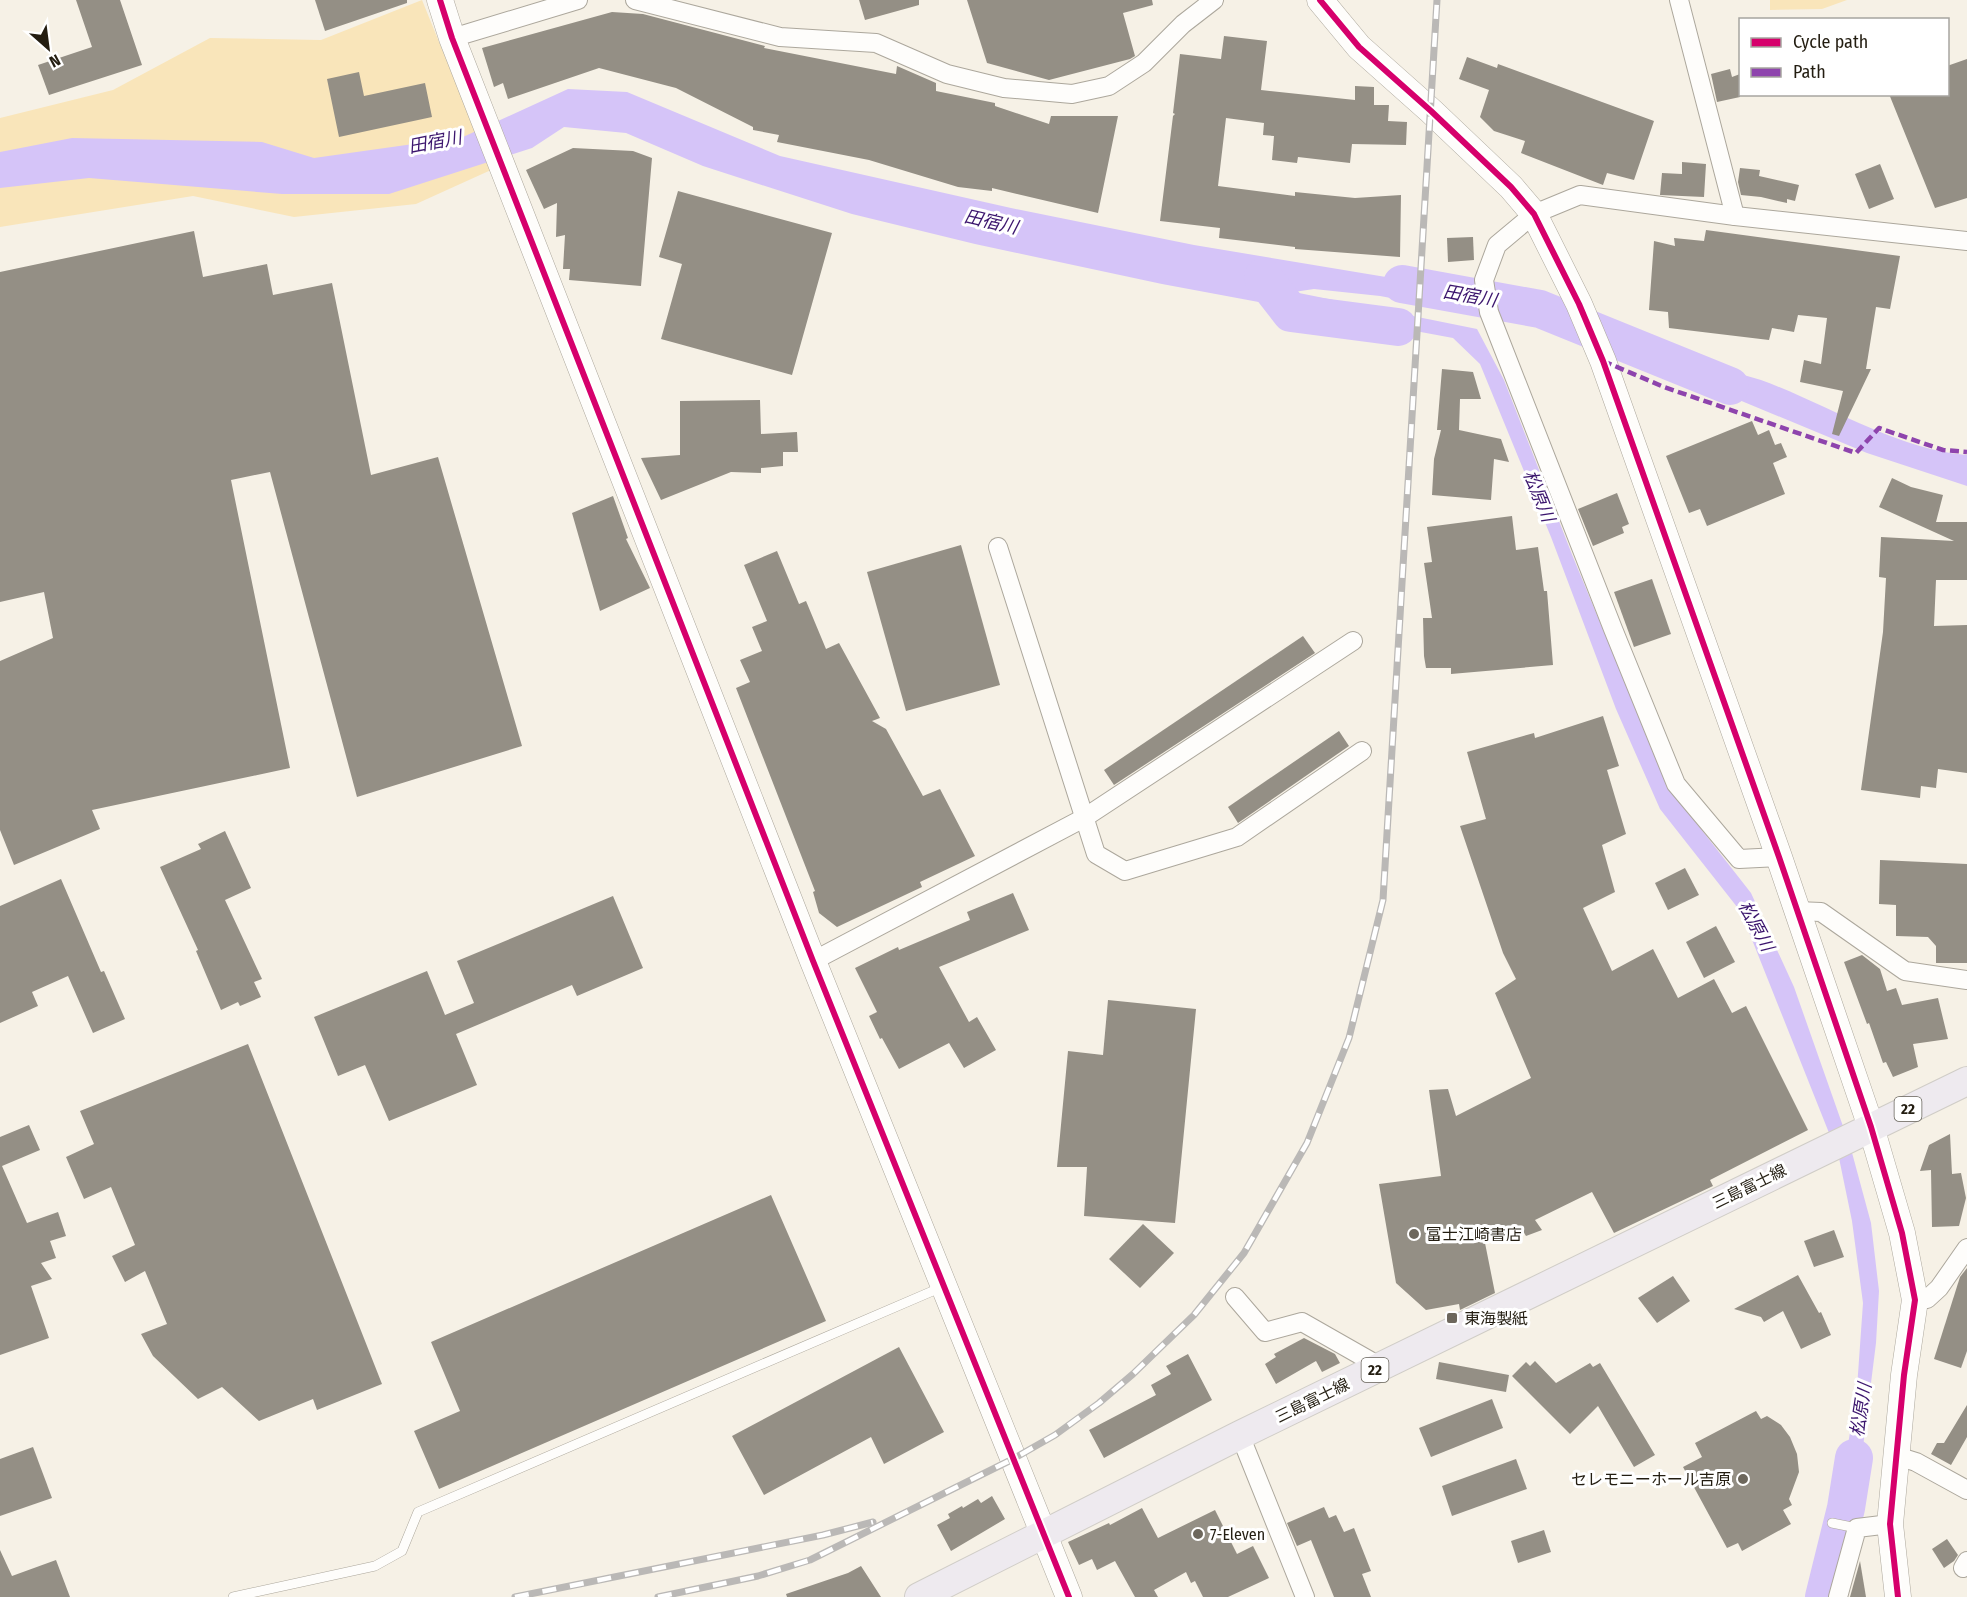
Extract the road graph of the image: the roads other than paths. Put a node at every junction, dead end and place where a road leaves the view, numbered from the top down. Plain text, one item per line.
1 (440, 0) edge
2 (578, 0) edge
3 (635, 0) edge
4 (1214, 0) edge
5 (1320, 0) edge
6 (1679, 0) edge
7 (452, 38) junction
8 (1533, 214) junction
9 (1735, 216) junction
10 (1967, 241) edge
11 (998, 547) dead end
12 (1353, 641) dead end
13 (1362, 751) dead end
14 (1084, 818) junction
15 (1779, 857) junction
16 (1797, 911) junction
17 (813, 960) junction
18 (1967, 980) edge
19 (1967, 1081) edge
20 (1851, 1137) junction
21 (1967, 1248) edge
22 (944, 1286) junction
23 (1235, 1297) dead end
24 (1915, 1300) junction
25 (1381, 1367) junction
26 (1240, 1435) junction
27 (1897, 1456) junction
28 (1967, 1490) edge
29 (1832, 1523) dead end
30 (1890, 1524) junction
31 (1857, 1528) junction
32 (1044, 1533) junction
33 (233, 1597) edge
34 (919, 1597) edge
35 (1069, 1597) edge
36 (1305, 1597) edge
37 (1838, 1597) edge
38 (1898, 1597) edge

1 - 7 street
2 - 7 street
3 - 4 street
5 - 8 street
6 - 9 street
7 - 17 street
8 - 9 street
8 - 15 street
8 - 15 street
9 - 10 street
11 - 14 street
12 - 14 street
13 - 14 street
14 - 17 street
15 - 16 street
16 - 18 street
16 - 20 street
17 - 22 street
19 - 20 main road, 三島富士線 / 22
20 - 24 street
20 - 25 main road, 三島富士線 / 22
21 - 24 street
22 - 32 street
22 - 33 lane
23 - 25 street
24 - 27 street
25 - 26 main road, 三島富士線 / 22
26 - 32 main road, 三島富士線 / 22
26 - 36 street
27 - 28 street
27 - 30 street
29 - 31 lane
30 - 31 street
30 - 38 street
31 - 37 street
32 - 34 main road, 三島富士線 / 22
32 - 35 street

